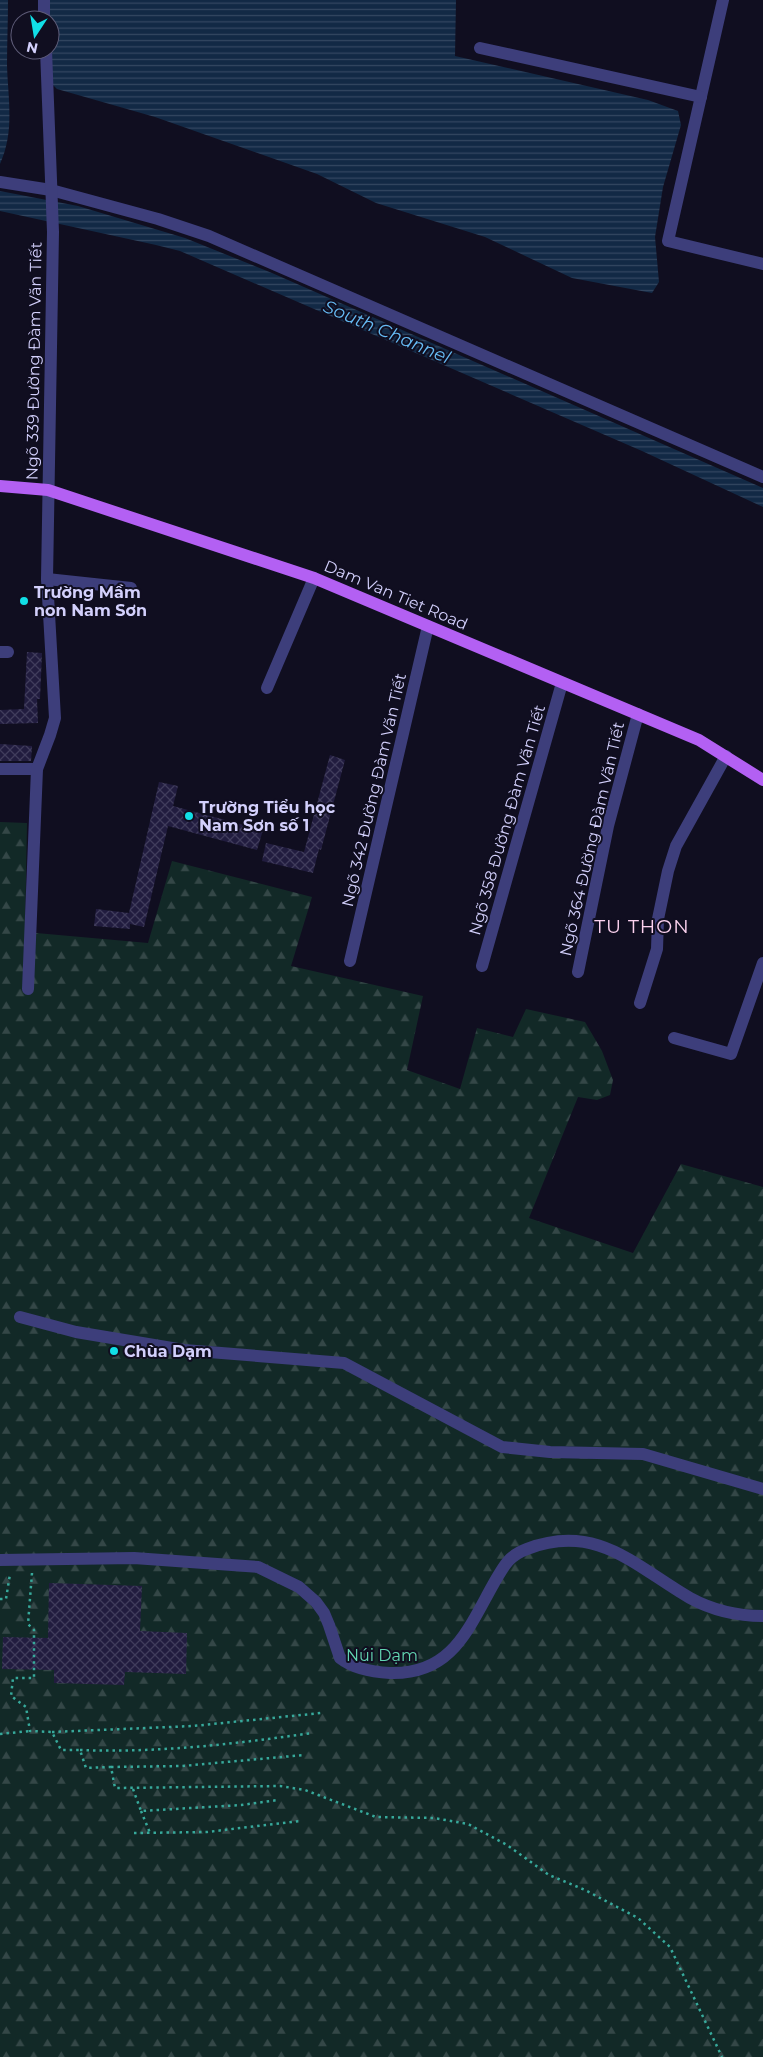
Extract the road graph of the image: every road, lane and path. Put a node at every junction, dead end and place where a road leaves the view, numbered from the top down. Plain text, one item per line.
1 (723, 0) edge
2 (480, 48) dead end
3 (46, 60) edge
4 (701, 97) junction
5 (0, 182) edge
6 (51, 190) junction
7 (763, 264) edge
8 (763, 477) edge
9 (0, 486) edge
10 (48, 490) junction
11 (47, 578) junction
12 (314, 578) junction
13 (131, 588) dead end
14 (428, 626) junction
15 (562, 683) junction
16 (267, 688) dead end
17 (638, 714) junction
18 (726, 756) junction
19 (0, 769) edge
20 (37, 769) junction
21 (763, 780) edge
22 (350, 961) dead end
23 (763, 962) edge
24 (482, 966) dead end
25 (578, 972) dead end
26 (28, 989) dead end
27 (640, 1004) dead end
28 (674, 1038) dead end
29 (20, 1318) dead end
30 (763, 1489) edge
31 (33, 1559) junction
32 (6, 1560) edge
33 (0, 1599) edge
34 (763, 1616) edge
35 (321, 1713) dead end
36 (30, 1730) junction
37 (52, 1732) junction
38 (312, 1733) dead end
39 (0, 1734) edge
40 (80, 1750) junction
41 (304, 1755) dead end
42 (111, 1767) junction
43 (132, 1789) junction
44 (278, 1800) dead end
45 (141, 1811) junction
46 (300, 1821) dead end
47 (134, 1833) dead end
48 (150, 1833) junction
49 (722, 2057) edge

1 - 4 street
2 - 4 street
3 - 6 street, Ngõ 339 Đường Đàm Văn Tiết
4 - 7 street
5 - 6 street
6 - 8 street
6 - 10 street, Ngõ 339 Đường Đàm Văn Tiết
9 - 10 main road, Dam Van Tiet Road
10 - 11 street, Ngõ 339 Đường Đàm Văn Tiết
10 - 12 main road, Dam Van Tiet Road
11 - 13 street
11 - 20 street, Ngõ 339 Đường Đàm Văn Tiết
12 - 14 main road, Dam Van Tiet Road
12 - 16 street
14 - 15 main road, Dam Van Tiet Road
14 - 22 street, Ngõ 342 Đường Đàm Văn Tiết
15 - 17 main road, Dam Van Tiet Road
15 - 24 street, Ngõ 358 Đường Đàm Văn Tiết
17 - 18 main road, Dam Van Tiet Road
17 - 25 street, Ngõ 364 Đường Đàm Văn Tiết
18 - 21 main road, Dam Van Tiet Road
18 - 27 street
19 - 20 street
20 - 26 street, Ngõ 339 Đường Đàm Văn Tiết
23 - 28 street
29 - 30 street
31 - 32 street
31 - 34 street
31 - 36 path
32 - 33 path
35 - 37 path
36 - 37 path
36 - 39 path
37 - 40 path
38 - 40 path
40 - 42 path
41 - 42 path
42 - 43 path
43 - 45 path
43 - 49 path
44 - 45 path
45 - 48 path
46 - 48 path
47 - 48 path

